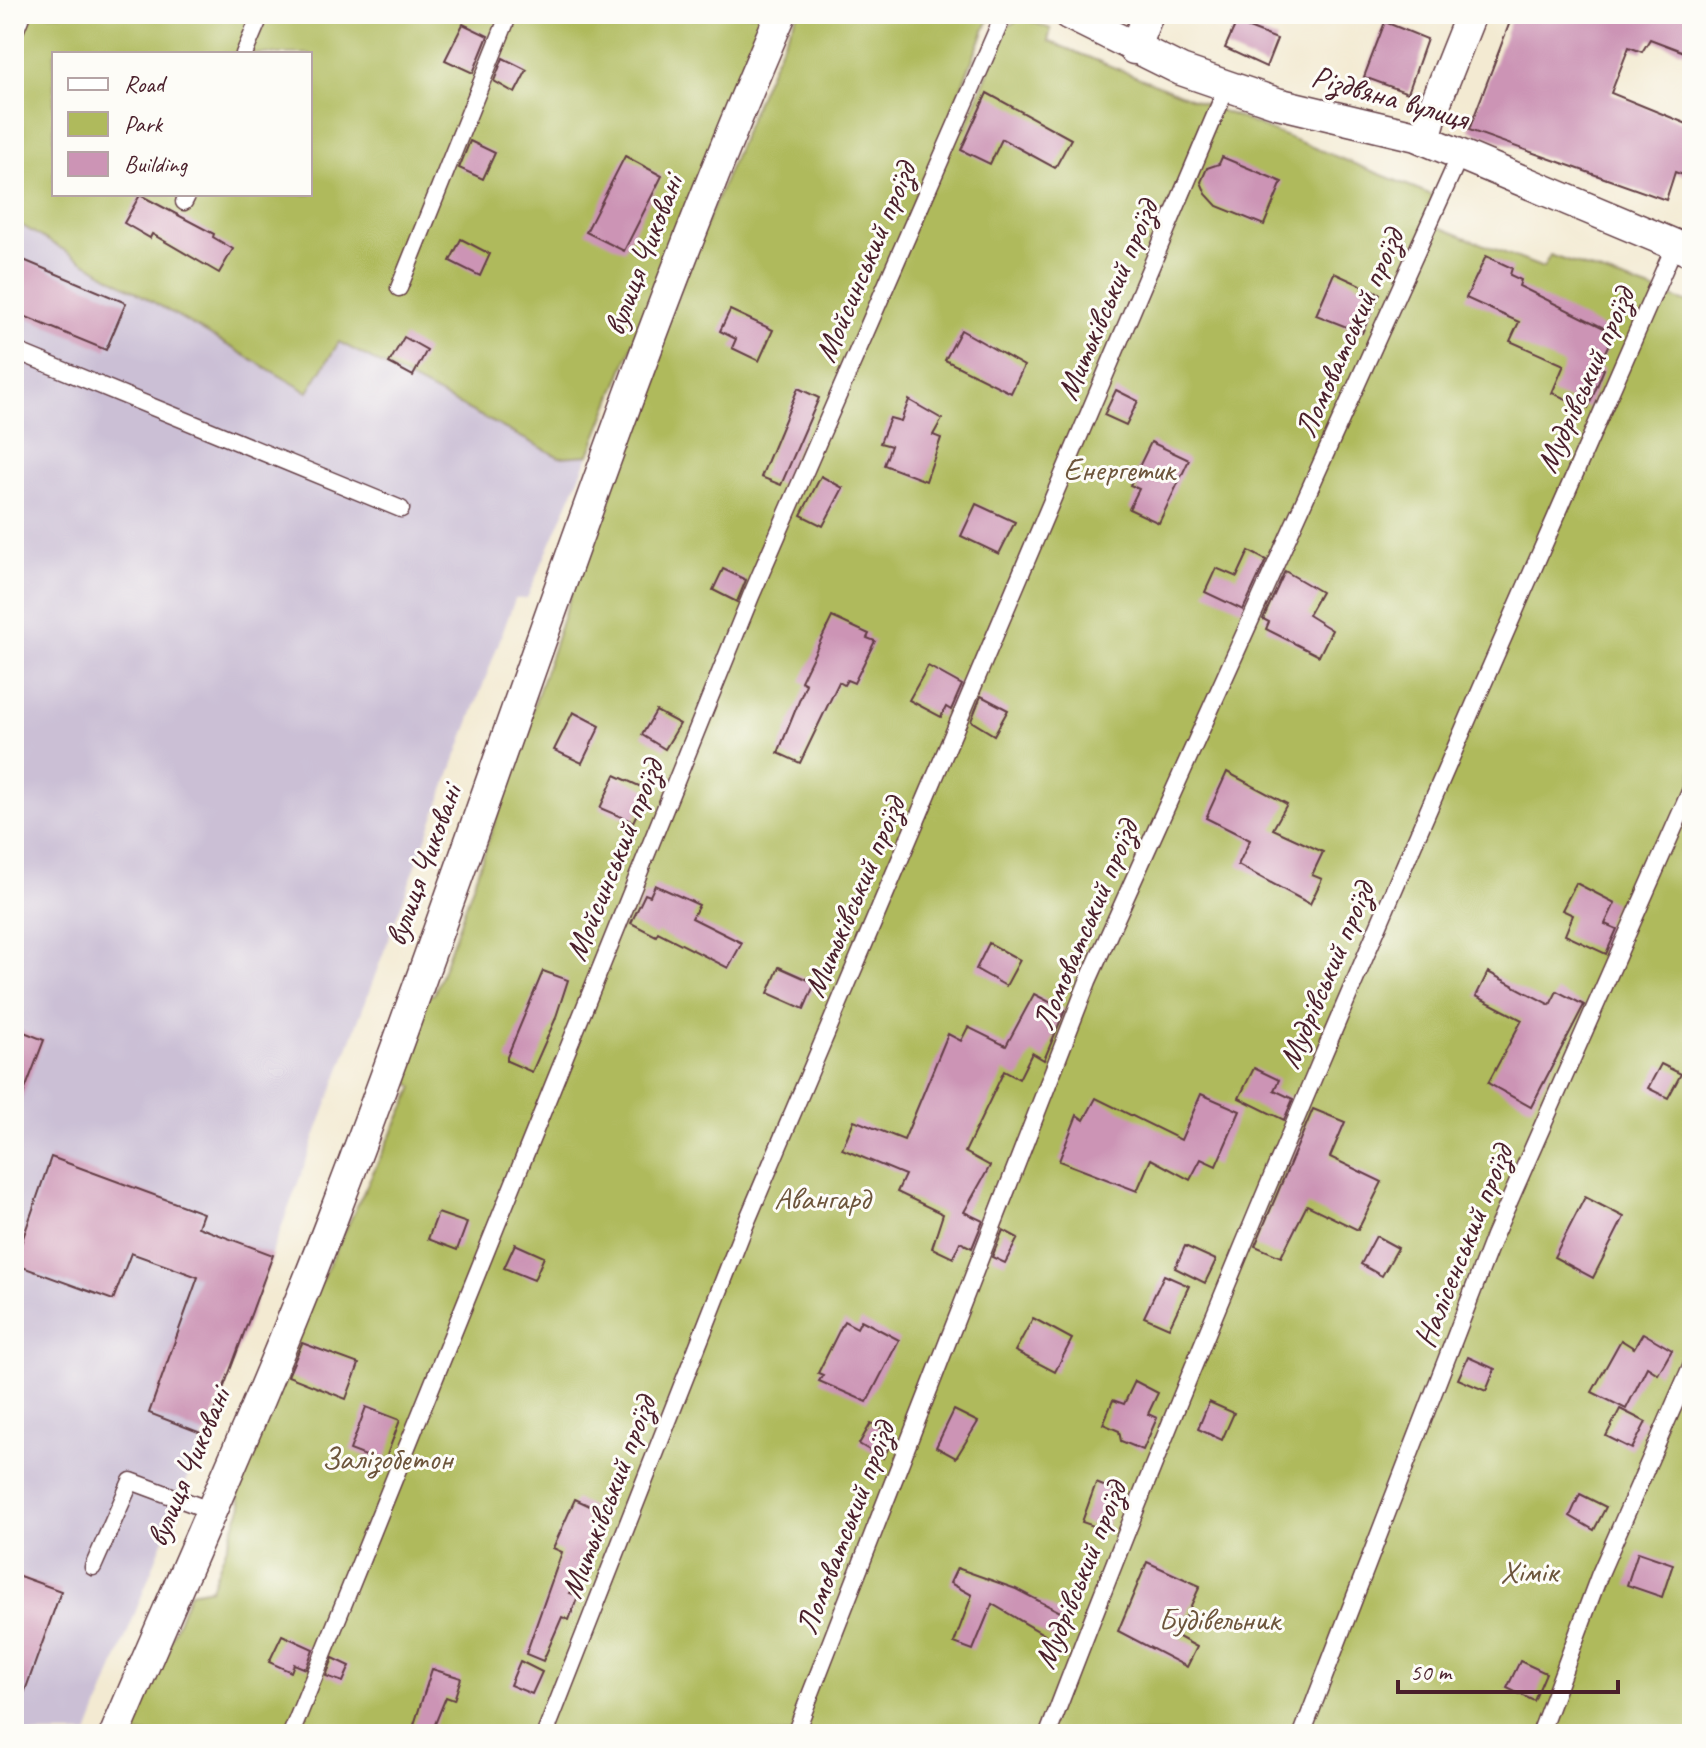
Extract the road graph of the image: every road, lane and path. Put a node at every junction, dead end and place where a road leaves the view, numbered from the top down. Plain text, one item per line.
1 (22, 14) edge
2 (261, 14) edge
3 (509, 14) edge
4 (781, 14) edge
5 (1004, 14) edge
6 (1068, 14) edge
7 (1148, 14) edge
8 (1471, 14) edge
9 (14, 34) edge
10 (1134, 49) junction
11 (245, 52) edge
12 (1227, 87) junction
13 (1425, 139) junction
14 (1461, 153) junction
15 (1684, 249) edge
16 (399, 288) dead end
17 (14, 350) edge
18 (401, 509) dead end
19 (1692, 787) edge
20 (1692, 1364) edge
21 (209, 1510) junction
22 (93, 1567) dead end
23 (115, 1734) edge
24 (291, 1734) edge
25 (545, 1734) edge
26 (795, 1734) edge
27 (1048, 1734) edge
28 (1302, 1734) edge
29 (1540, 1734) edge

1 - 9 lane
2 - 11 lane
3 - 16 lane
4 - 21 street, вулиця Чиковані
5 - 24 lane, Мойсинський проїзд
6 - 10 street, Різдвяна вулиця
7 - 10 street
8 - 13 street
10 - 12 street, Різдвяна вулиця
12 - 13 street, Різдвяна вулиця
12 - 25 lane, Митьківський проїзд
13 - 14 street, Різдвяна вулиця
14 - 15 street, Різдвяна вулиця
14 - 26 lane, Ломоватський проїзд
15 - 27 lane, Мудрівський проїзд
17 - 18 lane
19 - 28 lane, Налісенський проїзд
20 - 29 lane
21 - 22 lane
21 - 23 street, вулиця Чиковані

